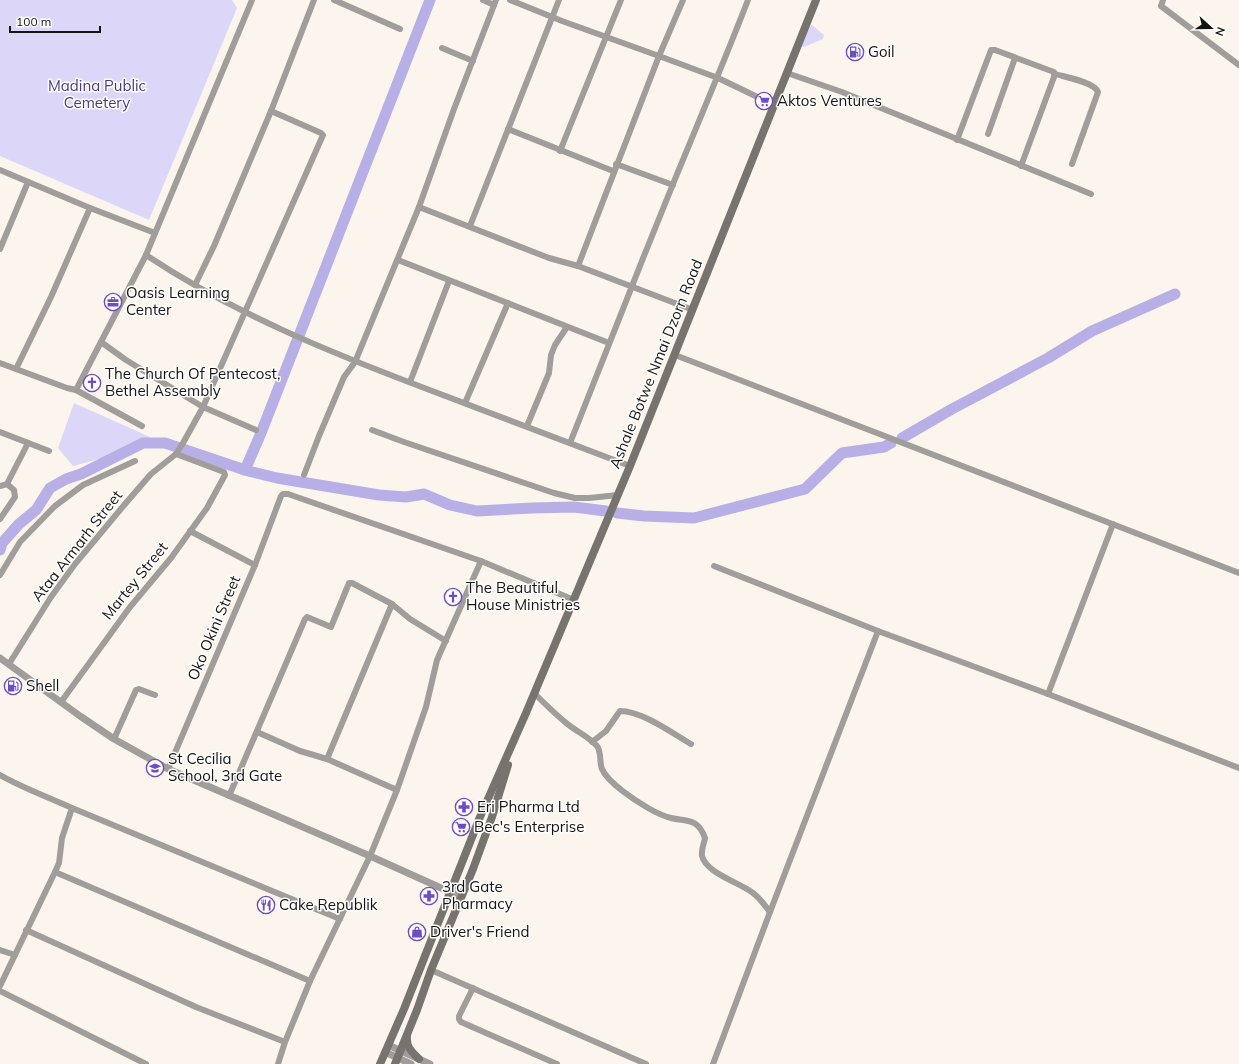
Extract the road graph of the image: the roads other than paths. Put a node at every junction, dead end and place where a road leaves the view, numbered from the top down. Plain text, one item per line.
1 (252, 0) edge
2 (314, 0) edge
3 (334, 0) edge
4 (483, 0) edge
5 (510, 0) edge
6 (559, 0) edge
7 (621, 0) edge
8 (684, 0) edge
9 (748, 0) edge
10 (816, 0) edge
11 (1164, 0) edge
12 (495, 3) edge
13 (553, 17) junction
14 (400, 29) dead end
15 (606, 36) junction
16 (442, 48) dead end
17 (659, 56) junction
18 (1015, 58) junction
19 (473, 61) junction
20 (1239, 65) edge
21 (787, 73) junction
22 (1055, 74) junction
23 (718, 78) junction
24 (774, 105) junction
25 (271, 111) junction
26 (508, 129) junction
27 (988, 134) dead end
28 (957, 140) junction
29 (560, 151) junction
30 (616, 164) junction
31 (1072, 164) dead end
32 (1021, 166) junction
33 (0, 170) edge
34 (614, 171) junction
35 (28, 182) junction
36 (673, 185) junction
37 (1091, 194) dead end
38 (419, 207) junction
39 (90, 208) junction
40 (470, 226) junction
41 (155, 233) junction
42 (0, 249) edge
43 (146, 255) junction
44 (398, 260) junction
45 (578, 266) junction
46 (449, 280) junction
47 (195, 285) junction
48 (632, 286) junction
49 (508, 303) junction
50 (693, 310) junction
51 (246, 312) junction
52 (567, 327) junction
53 (101, 342) junction
54 (609, 343) junction
55 (675, 355) junction
56 (355, 362) junction
57 (0, 363) edge
58 (16, 369) junction
59 (410, 382) junction
60 (76, 390) junction
61 (465, 403) junction
62 (203, 407) junction
63 (142, 426) dead end
64 (527, 426) junction
65 (256, 430) dead end
66 (372, 430) dead end
67 (0, 432) edge
68 (28, 443) junction
69 (570, 443) junction
70 (50, 451) dead end
71 (176, 453) junction
72 (135, 461) dead end
73 (630, 466) junction
74 (304, 475) dead end
75 (7, 484) junction
76 (0, 486) edge
77 (618, 495) junction
78 (0, 519) edge
79 (1113, 524) junction
80 (190, 531) junction
81 (481, 561) junction
82 (255, 565) junction
83 (714, 566) dead end
84 (1239, 573) edge
85 (0, 575) edge
86 (574, 600) junction
87 (392, 604) junction
88 (878, 631) junction
89 (446, 641) junction
90 (0, 658) edge
91 (9, 664) junction
92 (534, 693) junction
93 (1048, 694) junction
94 (155, 695) dead end
95 (62, 702) junction
96 (257, 732) junction
97 (516, 737) junction
98 (114, 739) junction
99 (592, 742) junction
100 (691, 744) dead end
101 (327, 759) junction
102 (1239, 768) edge
103 (168, 769) junction
104 (0, 774) edge
105 (397, 790) junction
106 (229, 796) junction
107 (72, 808) junction
108 (370, 856) junction
109 (55, 872) junction
110 (450, 893) junction
111 (460, 897) junction
112 (770, 912) junction
113 (340, 919) junction
114 (26, 930) junction
115 (0, 950) edge
116 (15, 956) junction
117 (431, 970) junction
118 (310, 982) junction
119 (0, 986) edge
120 (473, 988) junction
121 (0, 991) edge
122 (408, 1032) junction
123 (285, 1042) junction
124 (387, 1048) junction
125 (398, 1057) edge
126 (419, 1058) junction
127 (278, 1062) edge
128 (639, 1063) edge
129 (146, 1064) edge
130 (285, 1064) edge
131 (380, 1064) edge
132 (411, 1064) edge
133 (430, 1064) edge
134 (556, 1064) edge
135 (646, 1064) edge
136 (713, 1064) edge

1 - 41 street
2 - 25 street
3 - 14 street
4 - 12 street
5 - 13 street
6 - 13 street
7 - 15 street
8 - 17 street
9 - 23 street
10 - 21 main road, Ashale Botwe Nmai Dzorn Road
11 - 20 street
12 - 19 street
13 - 15 street
13 - 26 street
15 - 17 street
15 - 29 street
16 - 19 street
17 - 23 street
17 - 30 street
18 - 22 street
18 - 27 street
18 - 28 street
19 - 38 street
21 - 24 main road, Ashale Botwe Nmai Dzorn Road
21 - 28 street
22 - 31 street
22 - 32 street
23 - 24 street
23 - 36 street
24 - 50 main road, Ashale Botwe Nmai Dzorn Road
25 - 47 street
25 - 51 street, Ataa Armarh Street
26 - 29 street
26 - 40 street
28 - 32 street
29 - 34 street
30 - 34 street
30 - 36 street
32 - 37 street
33 - 35 street
34 - 45 street
35 - 39 street
35 - 42 street
36 - 48 street
38 - 40 street
38 - 44 street
39 - 41 street
39 - 58 street
40 - 45 street
41 - 43 street
43 - 47 street
43 - 53 street
44 - 46 street
44 - 56 street
45 - 48 street
46 - 49 street
46 - 59 street
47 - 51 street
48 - 50 street
48 - 54 street
49 - 52 street
49 - 61 street
50 - 55 main road, Ashale Botwe Nmai Dzorn Road
51 - 56 street
51 - 62 street, Ataa Armarh Street
52 - 54 street
52 - 64 street
53 - 60 street
53 - 62 street
54 - 69 street
55 - 73 main road, Ashale Botwe Nmai Dzorn Road
55 - 79 street
56 - 59 street
56 - 74 street
57 - 58 street
58 - 60 street
59 - 61 street
60 - 63 street
61 - 64 street
62 - 65 street
62 - 71 street, Ataa Armarh Street
64 - 69 street
66 - 77 street
67 - 68 street
68 - 70 street
68 - 75 street
69 - 73 street
71 - 80 street, Martey Street
71 - 91 street, Ataa Armarh Street
72 - 85 street
73 - 77 main road, Ashale Botwe Nmai Dzorn Road
75 - 76 street
75 - 78 street
77 - 86 main road, Ashale Botwe Nmai Dzorn Road
79 - 84 street
79 - 93 street
80 - 82 street
80 - 95 street, Martey Street
81 - 82 street, Oko Okini Street
81 - 86 street
81 - 89 street
82 - 103 street, Oko Okini Street
83 - 88 street
86 - 92 main road, Ashale Botwe Nmai Dzorn Road
87 - 89 street
87 - 96 street
87 - 101 street
88 - 93 street
88 - 112 street
89 - 105 street
90 - 91 street
91 - 95 street
92 - 97 main road, Ashale Botwe Nmai Dzorn Road
92 - 99 street
93 - 102 street
94 - 98 street
95 - 98 street
96 - 101 street
96 - 106 street
97 - 110 main road, Ashale Botwe Nmai Dzorn Road
97 - 111 main road, Ashale Botwe Nmai Dzorn Road
98 - 103 street
99 - 100 street
99 - 112 street
101 - 105 street
103 - 106 street
104 - 107 street
105 - 108 street
106 - 108 street
107 - 109 street
107 - 113 street
108 - 110 street
108 - 113 street
109 - 114 street
109 - 118 street
110 - 111 street
110 - 124 main road, Ashale Botwe Nmai Dzorn Road
111 - 117 main road, Ashale Botwe Nmai Dzorn Road
112 - 136 street
113 - 118 street
114 - 116 street
114 - 123 street
115 - 116 street
116 - 119 street
117 - 120 street
117 - 122 main road, Ashale Botwe Nmai Dzorn Road
118 - 123 street
120 - 128 street
120 - 134 street
121 - 129 street
122 - 125 main road, Ashale Botwe Nmai Dzorn Road
122 - 126 main road
123 - 127 street
124 - 125 street
124 - 131 main road, Ashale Botwe Nmai Dzorn Road
125 - 126 street
125 - 132 street
126 - 133 street
127 - 130 street
128 - 135 street

